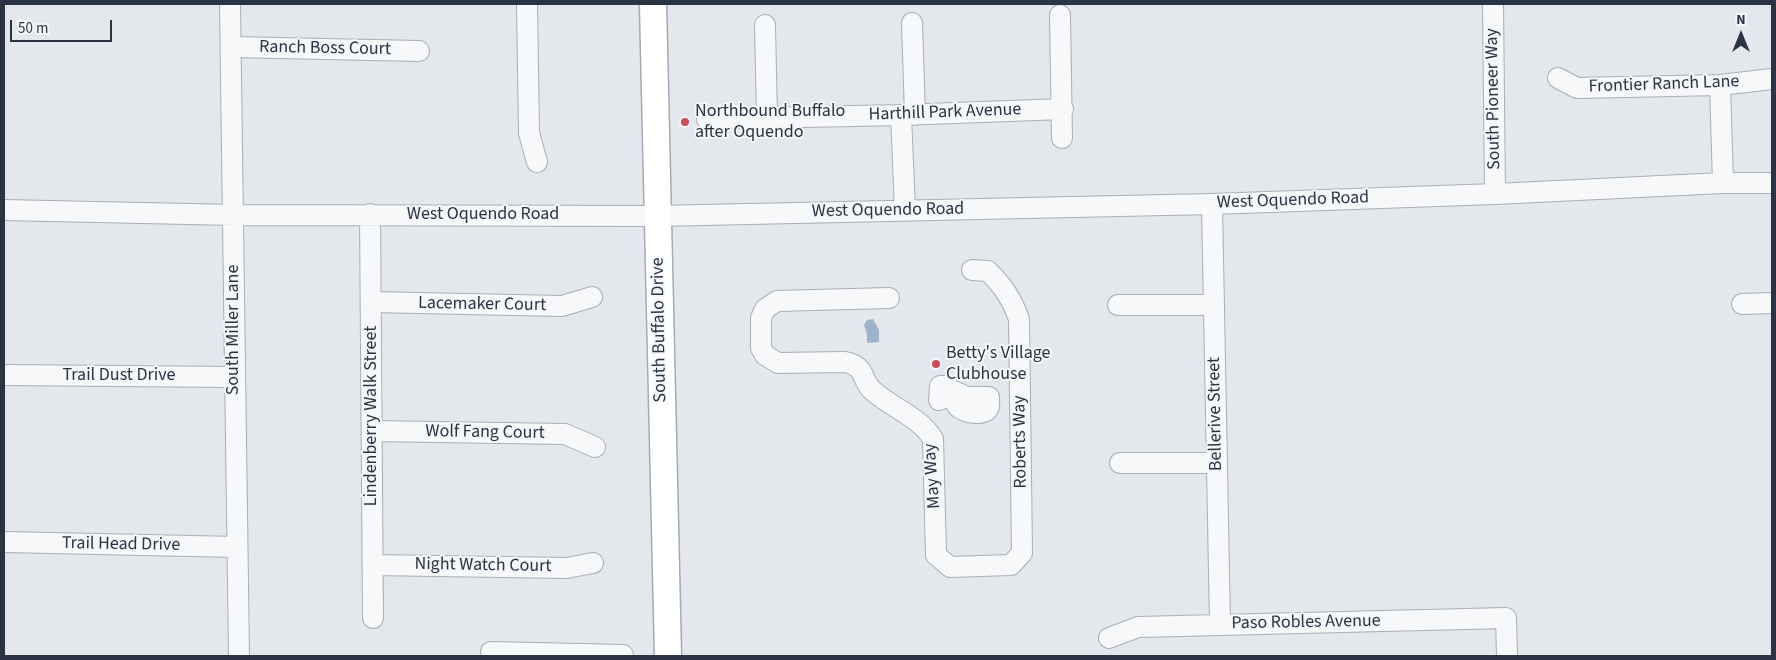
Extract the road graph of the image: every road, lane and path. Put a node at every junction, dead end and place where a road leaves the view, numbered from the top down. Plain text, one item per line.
1 (230, 4) edge
2 (527, 4) edge
3 (653, 4) edge
4 (1493, 4) edge
5 (1060, 15) dead end
6 (912, 23) dead end
7 (765, 25) dead end
8 (231, 46) junction
9 (418, 51) dead end
10 (1558, 78) dead end
11 (1772, 79) edge
12 (1720, 85) junction
13 (1062, 109) junction
14 (908, 115) junction
15 (767, 118) junction
16 (707, 119) dead end
17 (1062, 138) dead end
18 (538, 162) dead end
19 (1723, 183) junction
20 (1772, 183) edge
21 (1495, 194) junction
22 (1212, 204) junction
23 (4, 210) edge
24 (905, 210) junction
25 (370, 214) junction
26 (234, 215) junction
27 (657, 216) junction
28 (972, 270) dead end
29 (592, 297) dead end
30 (890, 298) dead end
31 (371, 302) junction
32 (1772, 303) edge
33 (1118, 304) dead end
34 (1214, 304) junction
35 (1742, 304) dead end
36 (4, 375) edge
37 (234, 377) junction
38 (372, 432) junction
39 (594, 446) dead end
40 (1120, 463) dead end
41 (1217, 463) junction
42 (4, 542) edge
43 (237, 547) junction
44 (944, 562) joint
45 (593, 564) dead end
46 (373, 565) junction
47 (374, 618) dead end
48 (1220, 625) junction
49 (1109, 638) dead end
50 (491, 652) dead end
51 (525, 654) edge
52 (623, 655) dead end
53 (238, 656) edge
54 (668, 656) edge
55 (1507, 656) edge

1 - 8 street, South Miller Lane
2 - 18 street
3 - 27 main road, South Buffalo Drive
4 - 21 street, South Pioneer Way
5 - 13 street
6 - 14 street
7 - 15 street
8 - 9 street, Ranch Boss Court
8 - 26 street, South Miller Lane
10 - 12 street, Frontier Ranch Lane
11 - 12 street, Frontier Ranch Lane
12 - 19 street
13 - 14 street, Harthill Park Avenue
13 - 17 street
14 - 15 street, Harthill Park Avenue
14 - 24 street
15 - 16 street, Harthill Park Avenue
19 - 20 street, West Oquendo Road
19 - 21 street, West Oquendo Road
21 - 22 street, West Oquendo Road
22 - 24 street, West Oquendo Road
22 - 34 street, Bellerive Street
23 - 26 street, West Oquendo Road
24 - 27 street, West Oquendo Road
25 - 26 street, West Oquendo Road
25 - 27 street, West Oquendo Road
25 - 31 street, Lindenberry Walk Street
26 - 37 street, South Miller Lane
27 - 54 main road, South Buffalo Drive
28 - 44 street, Roberts Way
29 - 31 street, Lacemaker Court
30 - 44 street, May Way
31 - 38 street, Lindenberry Walk Street
32 - 35 street
33 - 34 street
34 - 41 street, Bellerive Street
36 - 37 street, Trail Dust Drive
37 - 43 street, South Miller Lane
38 - 39 street, Wolf Fang Court
38 - 46 street, Lindenberry Walk Street
40 - 41 street
41 - 48 street, Bellerive Street
42 - 43 street, Trail Head Drive
43 - 53 street, South Miller Lane
45 - 46 street, Night Watch Court
46 - 47 street, Lindenberry Walk Street
48 - 49 street, Paso Robles Avenue
48 - 55 street, Paso Robles Avenue
50 - 51 street
51 - 52 street

